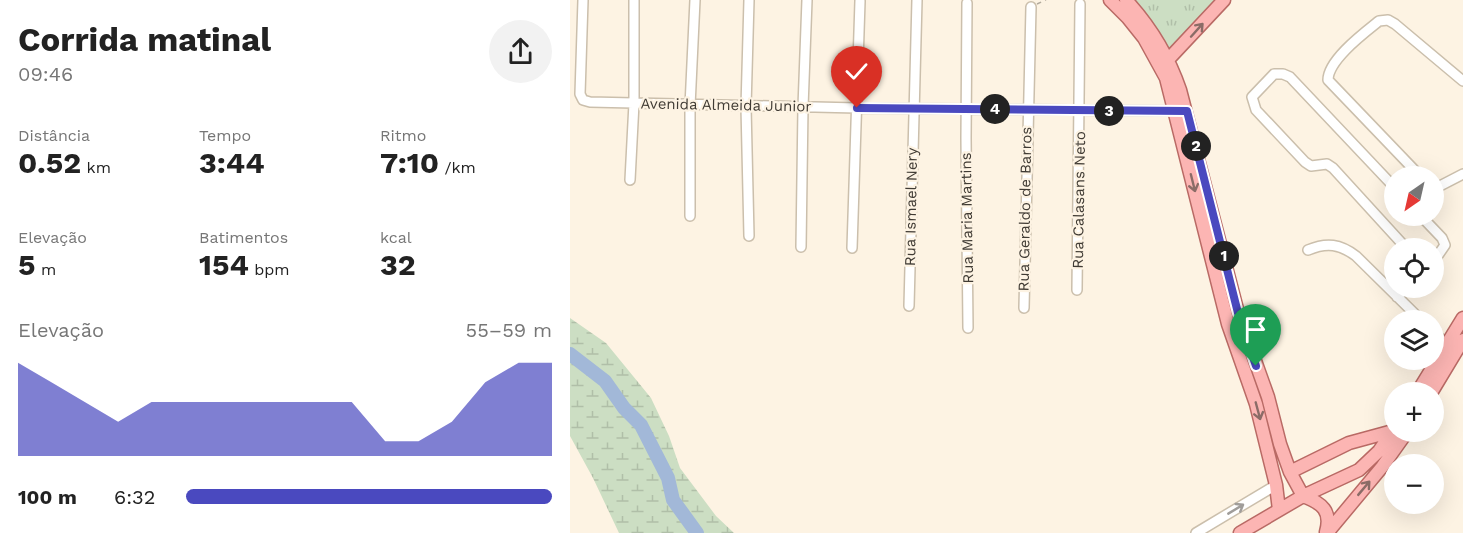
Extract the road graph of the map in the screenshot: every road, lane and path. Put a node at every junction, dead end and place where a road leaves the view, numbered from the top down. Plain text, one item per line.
1 (583, 0) edge
2 (634, 0) edge
3 (695, 0) edge
4 (749, 0) edge
5 (807, 0) edge
6 (917, 0) edge
7 (1110, 0) edge
8 (1126, 0) edge
9 (1224, 0) edge
10 (860, 1) edge
11 (967, 3) dead end
12 (1080, 4) dead end
13 (1031, 7) dead end
14 (1165, 64) junction
15 (1463, 81) edge
16 (634, 103) junction
17 (690, 106) junction
18 (746, 106) junction
19 (803, 107) junction
20 (857, 108) junction
21 (967, 108) junction
22 (914, 109) junction
23 (1027, 109) junction
24 (1080, 111) junction
25 (1181, 111) junction
26 (1410, 166) edge
27 (1463, 174) edge
28 (1384, 176) edge
29 (630, 180) dead end
30 (1444, 184) edge
31 (690, 216) dead end
32 (1384, 224) edge
33 (1386, 226) edge
34 (1431, 226) edge
35 (748, 236) dead end
36 (1397, 238) edge
37 (1442, 238) edge
38 (801, 247) dead end
39 (852, 248) dead end
40 (1308, 250) dead end
41 (1384, 285) edge
42 (1077, 290) dead end
43 (1398, 298) edge
44 (909, 306) dead end
45 (1024, 308) dead end
46 (1411, 310) edge
47 (1463, 318) edge
48 (968, 328) dead end
49 (1463, 340) edge
50 (1447, 356) junction
51 (1426, 382) edge
52 (1436, 382) edge
53 (1384, 433) edge
54 (1384, 442) edge
55 (1400, 442) edge
56 (1290, 472) junction
57 (1276, 485) junction
58 (1303, 496) junction
59 (1279, 510) junction
60 (1196, 533) edge
61 (1240, 533) edge
62 (1326, 533) edge

1 - 16 street, Avenida Almeida Junior
2 - 16 street
3 - 17 street
4 - 18 street
5 - 19 street
6 - 22 street, Rua Ismael Nery
7 - 14 main road
8 - 14 main road
14 -> 9 main road
10 - 20 street
11 - 21 street, Rua Maria Martins
12 - 24 street, Rua Calasans Neto
13 - 23 street, Rua Geraldo de Barros
14 - 25 main road
15 - 26 street
16 - 17 street, Avenida Almeida Junior
16 - 29 street
17 - 18 street, Avenida Almeida Junior
17 - 31 street
18 - 19 street, Avenida Almeida Junior
18 - 35 street
19 - 20 street, Avenida Almeida Junior
19 - 38 street
20 - 22 street, Avenida Almeida Junior
20 - 39 street
21 - 22 street, Avenida Almeida Junior
21 - 23 street, Avenida Almeida Junior
21 - 48 street, Rua Maria Martins
22 - 44 street, Rua Ismael Nery
23 - 24 street, Avenida Almeida Junior
23 - 45 street, Rua Geraldo de Barros
24 - 25 street, Avenida Almeida Junior
24 - 42 street, Rua Calasans Neto
25 - 56 main road
25 -> 57 main road
27 - 30 street
28 - 32 street
33 - 36 street
34 - 37 street
40 - 41 street
43 - 46 street
47 - 50 main road
49 - 50 main road
50 - 51 main road
50 - 52 main road
53 - 56 main road
54 - 58 main road
62 -> 55 main road
56 - 58 main road
57 - 59 main road
60 -> 57 street
58 - 59 main road
58 - 62 main road
59 - 61 main road

